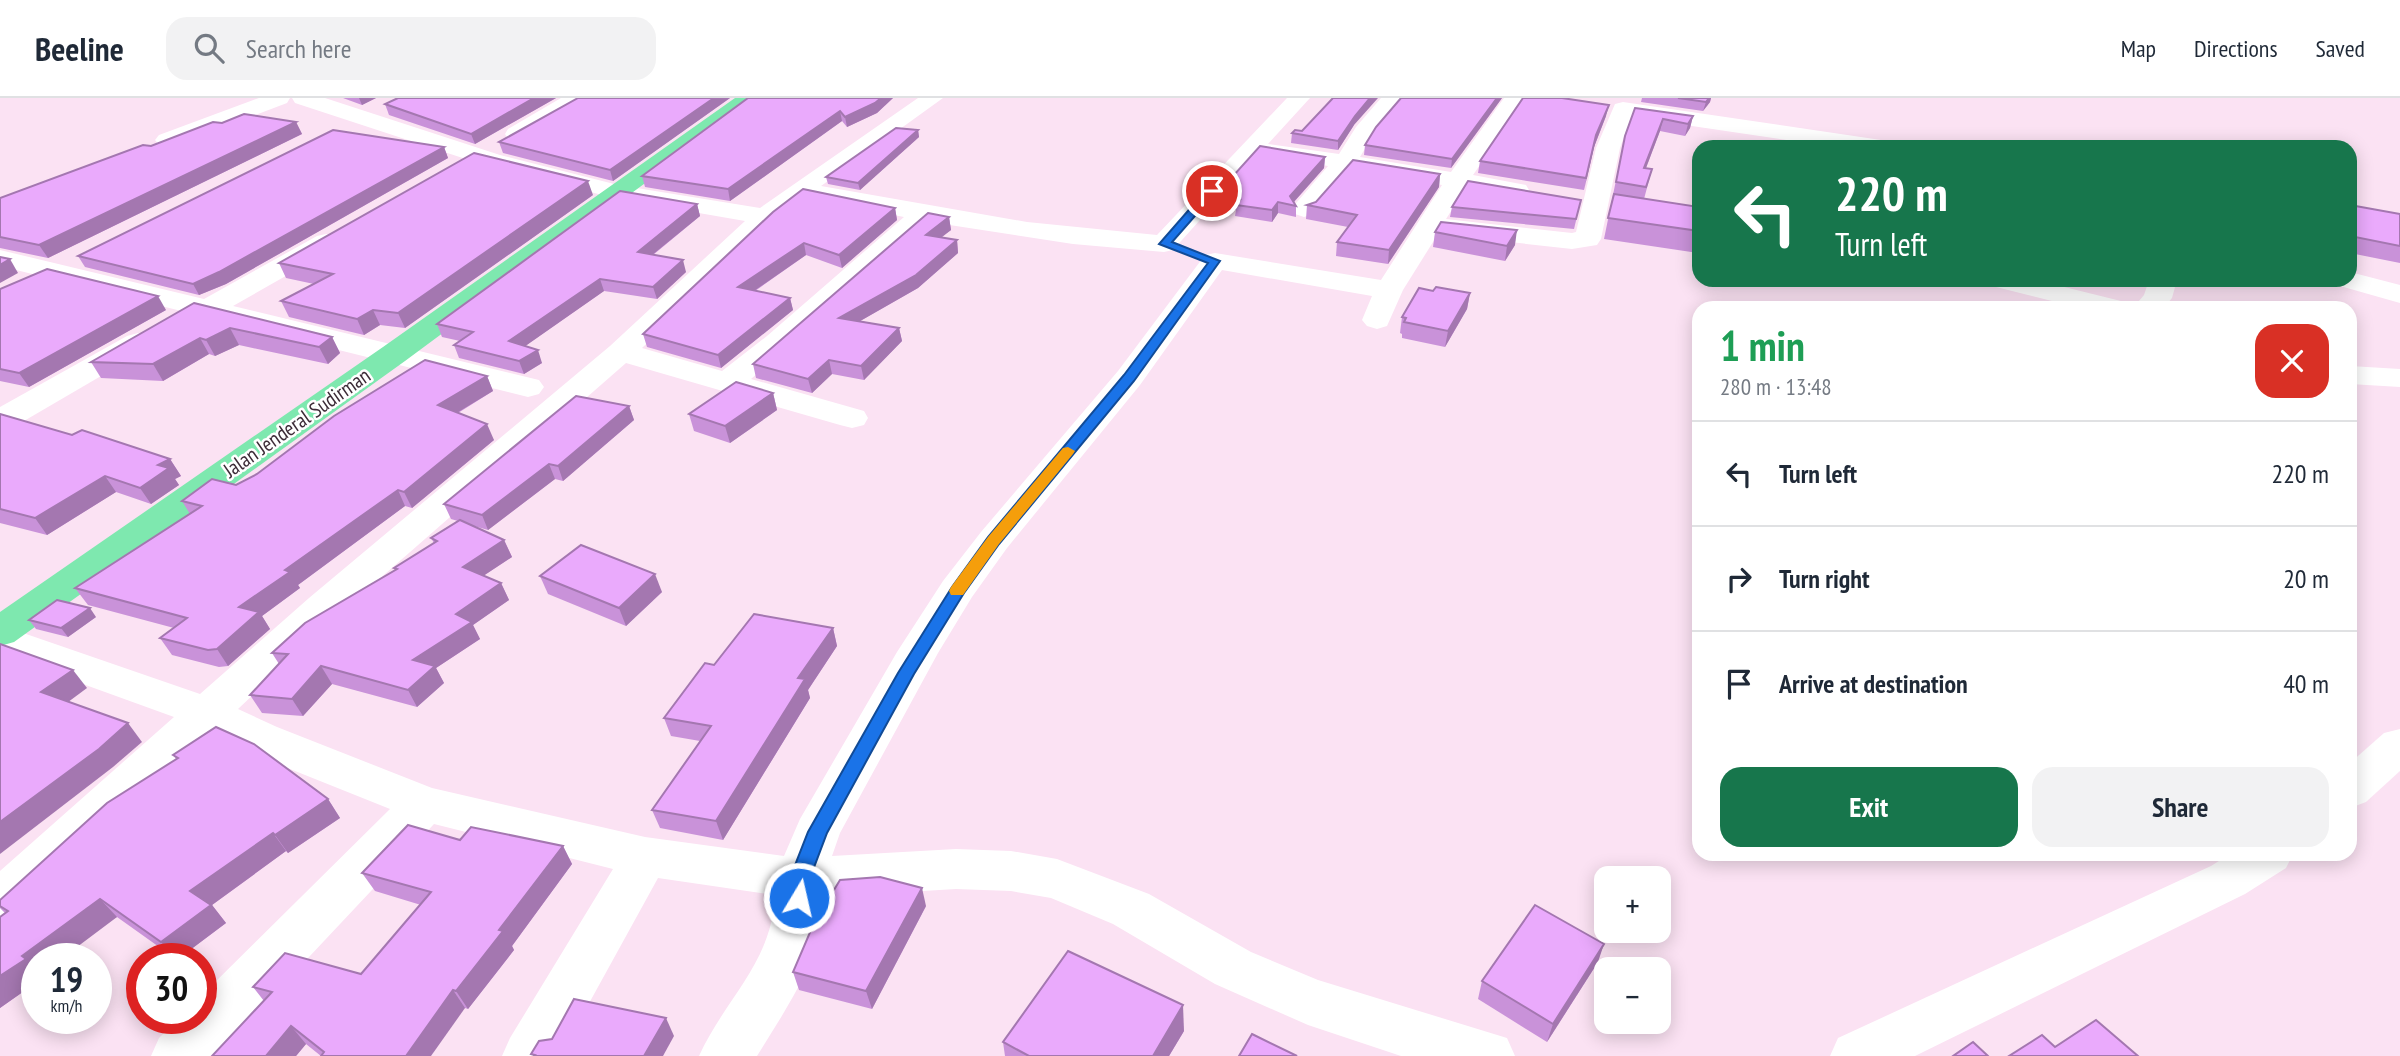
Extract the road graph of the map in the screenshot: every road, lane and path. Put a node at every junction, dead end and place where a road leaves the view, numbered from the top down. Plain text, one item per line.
1 (279, 98) edge
2 (303, 98) edge
3 (577, 98) edge
4 (749, 98) edge
5 (932, 98) edge
6 (1299, 98) edge
7 (1393, 98) edge
8 (1516, 98) edge
9 (389, 103) edge
10 (1627, 103) edge
11 (1595, 105) edge
12 (358, 118) junction
13 (334, 131) edge
14 (1841, 140) edge
15 (1256, 147) junction
16 (140, 150) edge
17 (479, 155) junction
18 (1345, 162) junction
19 (444, 175) edge
20 (1458, 180) junction
21 (800, 190) junction
22 (1539, 194) edge
23 (1567, 199) edge
24 (605, 201) junction
25 (1594, 203) junction
26 (1620, 207) edge
27 (1304, 209) dead end
28 (925, 213) junction
29 (765, 217) junction
30 (1430, 225) junction
31 (349, 229) edge
32 (1164, 244) junction
33 (86, 253) edge
34 (0, 258) edge
35 (1215, 261) junction
36 (49, 272) junction
37 (2357, 282) edge
38 (2030, 287) edge
39 (12, 290) edge
40 (2400, 294) edge
41 (2087, 301) edge
42 (203, 308) junction
43 (621, 352) junction
44 (394, 355) junction
45 (2357, 375) edge
46 (2400, 378) edge
47 (727, 382) junction
48 (528, 387) dead end
49 (852, 418) dead end
50 (0, 421) edge
51 (0, 632) edge
52 (0, 639) edge
53 (208, 713) junction
54 (2400, 745) edge
55 (2357, 784) edge
56 (425, 804) junction
57 (646, 857) junction
58 (2257, 861) edge
59 (800, 878) junction
60 (0, 901) edge
61 (178, 1056) edge
62 (530, 1056) edge
63 (727, 1056) edge
64 (1487, 1056) edge
65 (1858, 1056) edge

1 - 16 street
2 - 12 street
3 - 17 street
4 - 24 highway, Jalan Jenderal Sudirman
5 - 21 street
6 - 15 street
7 - 18 street
8 - 20 street
9 - 12 street
10 - 11 street
10 - 14 street
10 - 25 street
12 - 13 street
12 - 17 street
15 - 18 street
15 - 32 street
17 - 19 street
17 - 24 street
18 - 20 street
18 - 27 street
20 - 22 street
20 - 30 street
21 - 28 street
21 - 29 street
23 - 25 street
24 - 29 street
24 - 44 highway, Jalan Jenderal Sudirman
25 - 26 street
25 - 30 street
28 - 32 street
28 - 47 street
29 - 43 street
30 - 35 street
31 - 42 street
32 - 35 street
33 - 36 street
34 - 36 street
35 - 59 street
36 - 39 street
36 - 42 street
37 - 40 street
38 - 41 street
42 - 44 street
42 - 50 street
43 - 47 street
43 - 53 street
44 - 48 street
44 - 51 highway, Jalan Jenderal Sudirman
45 - 46 street
47 - 49 street
52 - 53 street
53 - 56 street
53 - 60 street
54 - 55 street
56 - 57 street
56 - 61 street
57 - 59 street
57 - 62 street
58 - 65 street
59 - 63 street
59 - 64 street

